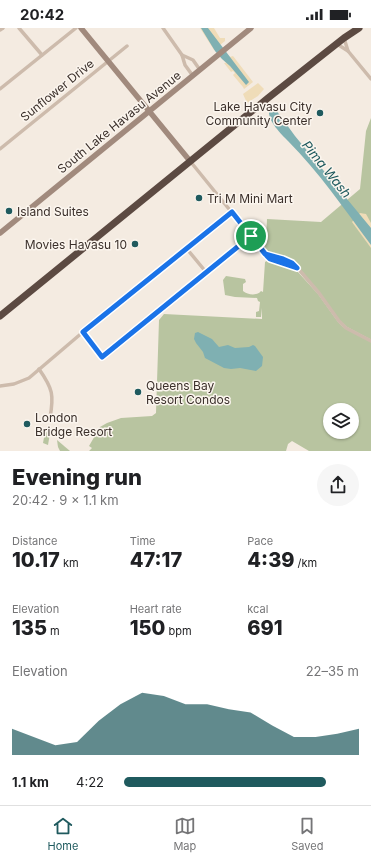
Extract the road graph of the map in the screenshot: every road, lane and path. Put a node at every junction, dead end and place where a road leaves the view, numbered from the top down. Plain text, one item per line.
1 (3, 28) edge
2 (19, 28) edge
3 (76, 28) edge
4 (82, 28) edge
5 (163, 28) edge
6 (251, 28) edge
7 (358, 28) edge
8 (0, 30) edge
9 (344, 38) junction
10 (337, 44) junction
11 (127, 46) dead end
12 (348, 51) junction
13 (42, 55) junction
14 (182, 55) junction
15 (109, 61) junction
16 (200, 70) junction
17 (193, 76) junction
18 (371, 80) edge
19 (0, 90) edge
20 (149, 112) junction
21 (0, 149) edge
22 (190, 161) junction
23 (232, 212) junction
24 (0, 233) edge
25 (251, 236) junction
26 (187, 249) junction
27 (206, 272) junction
28 (0, 316) edge
29 (83, 332) junction
30 (371, 341) edge
31 (39, 369) junction
32 (0, 386) edge
33 (50, 418) dead end

1 - 8 street
2 - 13 street
3 - 13 street
4 - 15 main road
5 - 14 street
6 - 16 main road, South Lake Havasu Avenue
7 - 9 highway
9 - 10 highway
9 - 12 street
10 - 12 street
10 - 22 highway
11 - 15 street, Sunflower Drive
12 - 18 street
13 - 19 street
14 - 16 street
14 - 17 street
15 - 20 main road
15 - 21 street, Sunflower Drive
16 - 17 main road, South Lake Havasu Avenue
17 - 20 main road, South Lake Havasu Avenue
20 - 22 main road
20 - 24 main road, South Lake Havasu Avenue
22 - 23 street
22 - 28 highway
23 - 25 street
23 - 26 street
25 - 27 street
25 - 30 street
26 - 27 street
26 - 29 street
27 - 29 street
29 - 31 street
31 - 32 street
31 - 33 street

